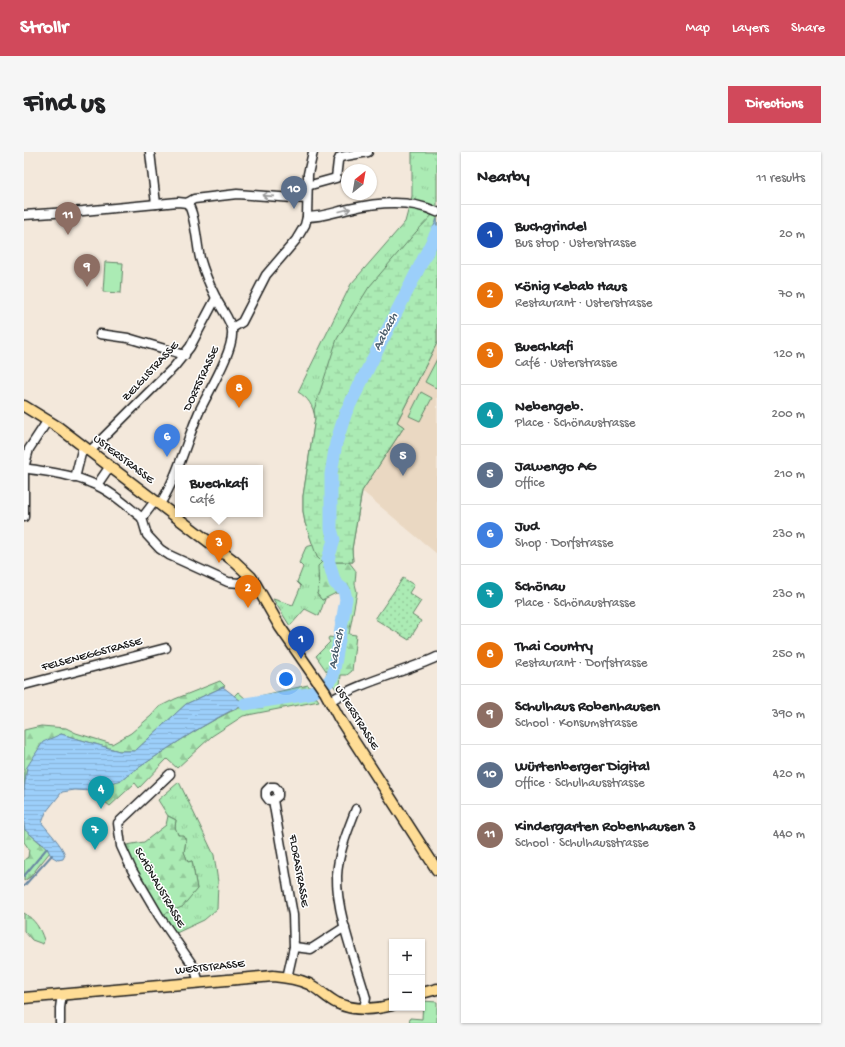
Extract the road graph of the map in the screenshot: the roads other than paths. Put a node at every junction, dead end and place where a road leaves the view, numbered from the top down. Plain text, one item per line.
1 (150, 152) edge
2 (313, 152) edge
3 (368, 152) edge
4 (307, 186) junction
5 (307, 198) junction
6 (187, 203) junction
7 (156, 204) junction
8 (437, 212) edge
9 (24, 215) edge
10 (307, 217) junction
11 (216, 298) junction
12 (232, 328) junction
13 (100, 334) dead end
14 (185, 355) junction
15 (24, 406) edge
16 (48, 420) junction
17 (87, 449) junction
18 (178, 465) edge
19 (110, 466) junction
20 (24, 468) edge
21 (175, 472) edge
22 (75, 478) junction
23 (97, 486) junction
24 (157, 502) junction
25 (175, 516) edge
26 (24, 517) edge
27 (177, 517) edge
28 (142, 518) junction
29 (251, 577) junction
30 (166, 648) dead end
31 (437, 657) edge
32 (24, 685) edge
33 (327, 696) junction
34 (170, 774) dead end
35 (273, 800) dead end
36 (356, 809) dead end
37 (437, 870) edge
38 (345, 927) junction
39 (294, 947) junction
40 (287, 978) junction
41 (199, 982) junction
42 (437, 989) edge
43 (425, 992) edge
44 (62, 994) junction
45 (24, 998) edge
46 (389, 1006) edge
47 (364, 1009) junction
48 (60, 1023) edge

1 - 7 street
2 - 4 street
3 - 4 street
4 - 5 street
5 -> 6 street
5 - 10 street
6 - 7 street
6 - 11 street
7 - 9 street
10 -> 8 street
10 - 12 street
11 - 12 street
11 - 14 street, ZELGLISTRASSE
12 - 18 street, DORFSTRASSE
13 - 14 street
14 - 17 street, ZELGLISTRASSE
15 - 16 main road, USTERSTRASSE
16 - 17 main road, USTERSTRASSE
16 - 20 street
17 - 19 main road, USTERSTRASSE
17 - 22 street
19 - 23 street
19 - 24 main road, USTERSTRASSE
20 - 22 street
20 - 26 street
21 - 24 street, DORFSTRASSE
22 - 23 street
23 - 28 street
24 - 25 main road, USTERSTRASSE
24 - 28 street, DORFSTRASSE
27 - 29 main road, USTERSTRASSE
28 - 29 street
29 - 33 main road, USTERSTRASSE
30 - 32 street, FELSENEGGSTRASSE
31 - 33 street
33 - 37 main road, USTERSTRASSE
34 - 41 street, SCHÖNAUSTRASSE
35 - 39 street, FLORASTRASSE
36 - 38 street
38 - 39 street
38 - 47 street
39 - 40 street, FLORASTRASSE
40 - 41 main road, WESTSTRASSE
40 - 47 main road, WESTSTRASSE
41 - 44 main road, WESTSTRASSE
42 - 43 main road
44 - 45 main road, WESTSTRASSE
44 - 48 street
46 - 47 main road, WESTSTRASSE

